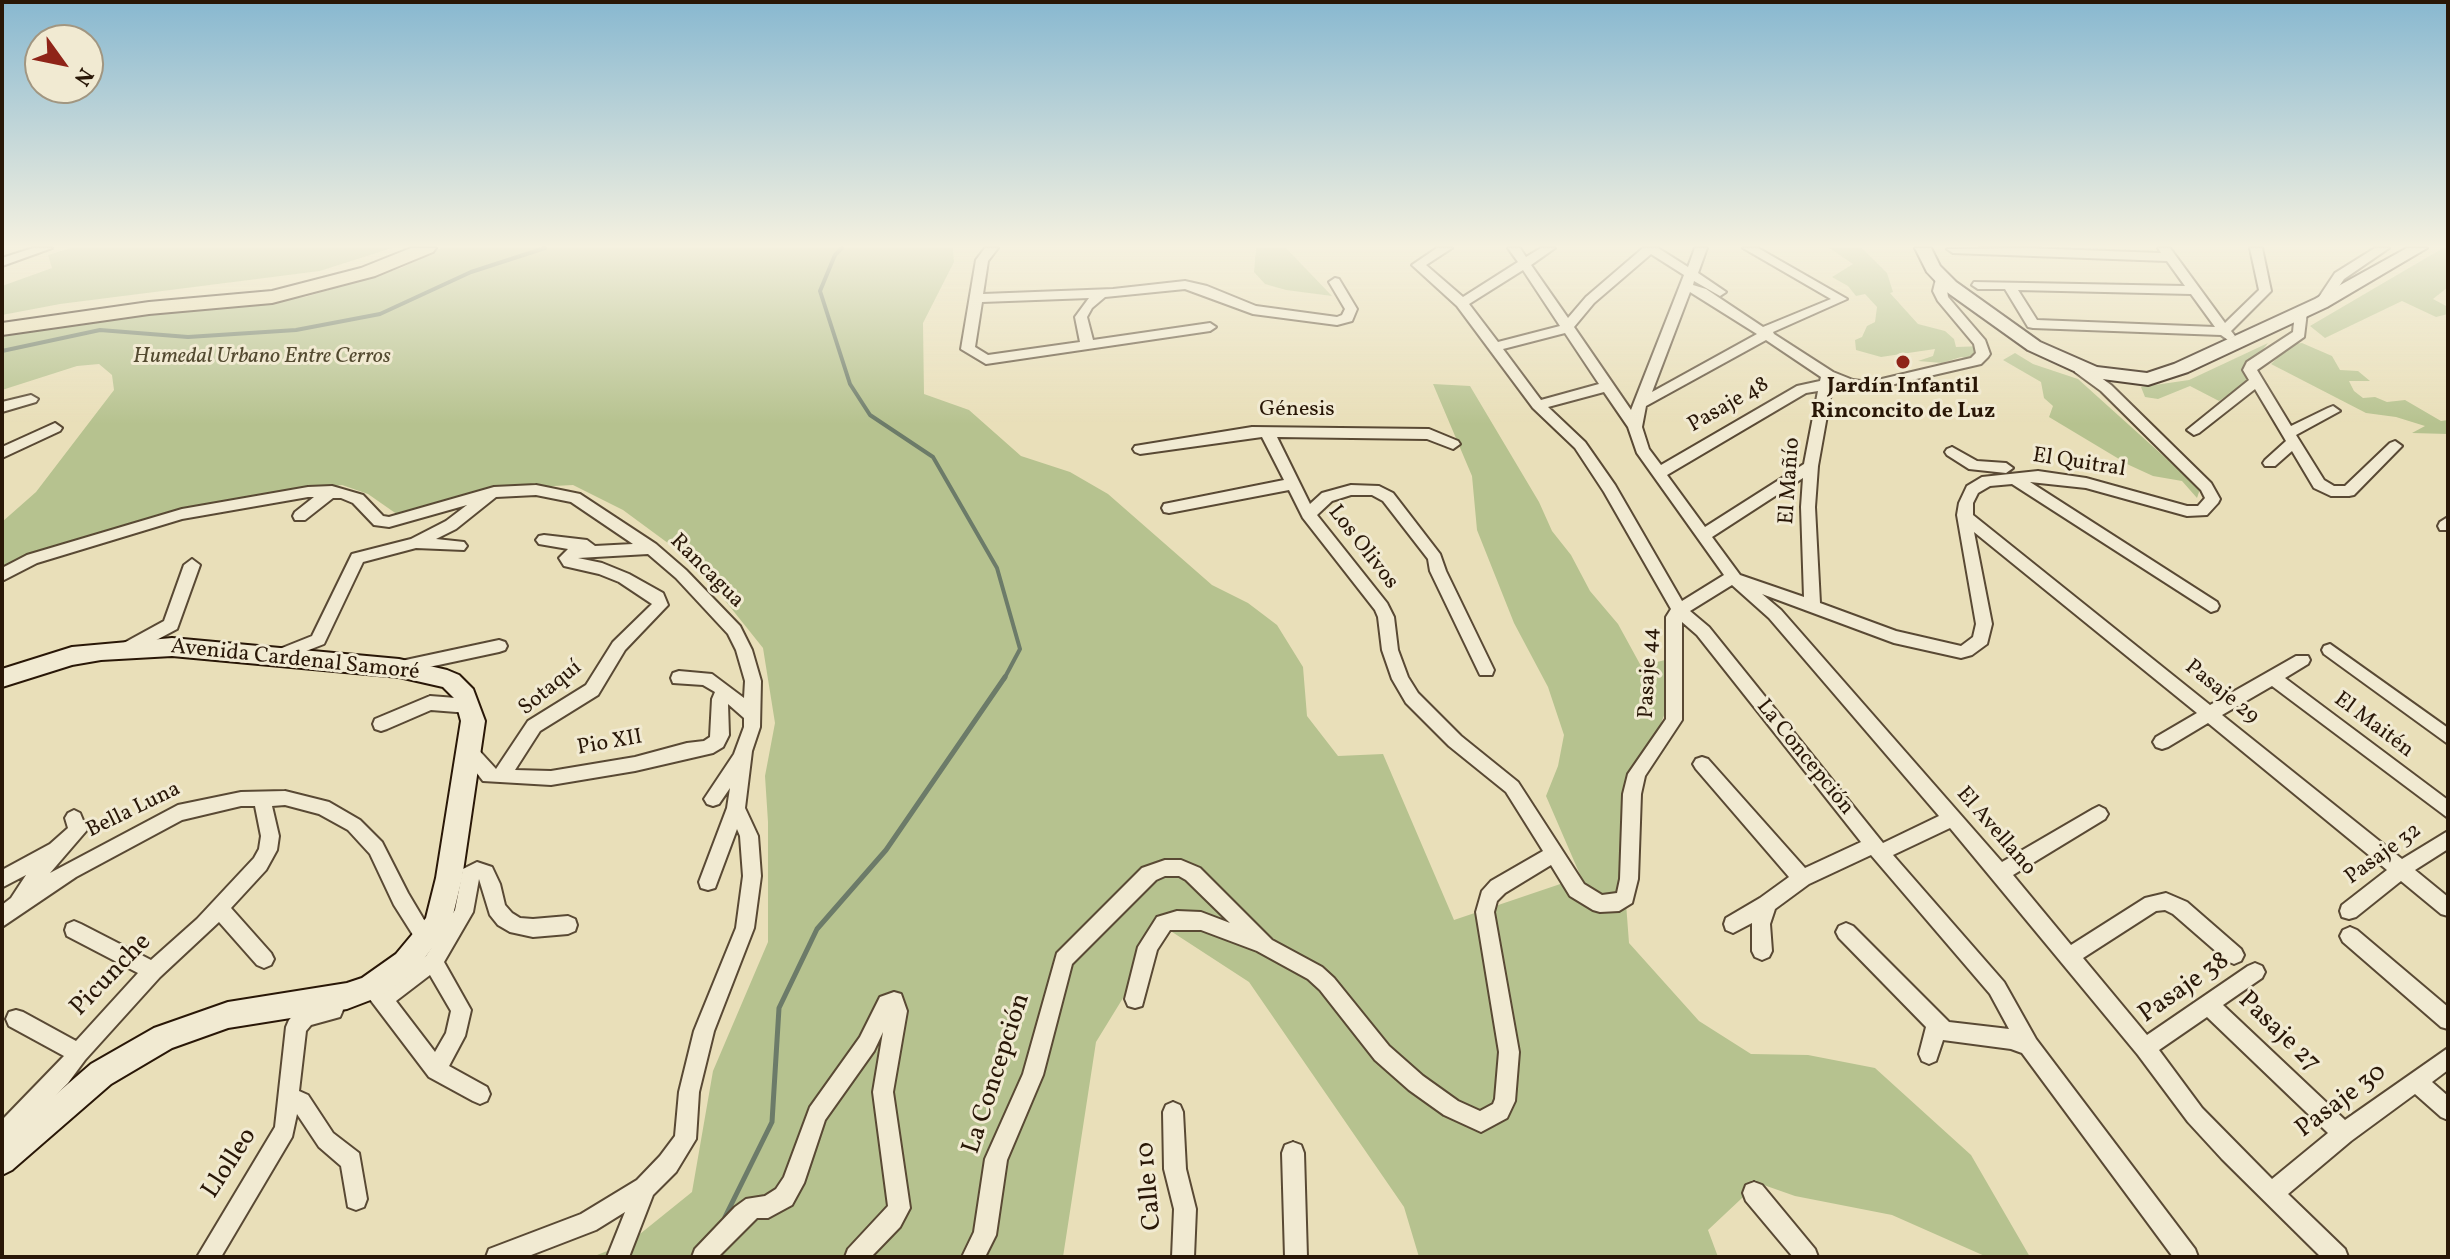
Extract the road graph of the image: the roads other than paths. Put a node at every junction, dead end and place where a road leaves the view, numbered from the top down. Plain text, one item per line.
1 (98, 307) edge
2 (163, 307) edge
3 (973, 307) edge
4 (1087, 307) edge
5 (1244, 307) edge
6 (1350, 307) edge
7 (1465, 307) edge
8 (1552, 307) edge
9 (1584, 307) edge
10 (1679, 307) edge
11 (1728, 307) edge
12 (1823, 307) edge
13 (1949, 307) edge
14 (1979, 307) edge
15 (2022, 307) edge
16 (2206, 307) edge
17 (2253, 307) edge
18 (2313, 307) edge
19 (2301, 312) junction
20 (2, 322) edge
21 (1210, 327) dead end
22 (2, 329) edge
23 (1566, 329) junction
24 (1768, 330) junction
25 (2229, 337) junction
26 (1088, 346) junction
27 (1495, 347) junction
28 (2080, 369) junction
29 (1826, 380) junction
30 (2255, 382) junction
31 (1606, 387) junction
32 (31, 399) dead end
33 (1640, 404) junction
34 (1538, 405) junction
35 (2, 407) edge
36 (2333, 411) dead end
37 (1635, 427) junction
38 (55, 428) dead end
39 (2194, 430) dead end
40 (1267, 432) junction
41 (2291, 438) junction
42 (1453, 444) dead end
43 (2395, 446) dead end
44 (1140, 449) dead end
45 (1952, 452) dead end
46 (2, 453) edge
47 (1984, 457) dead end
48 (2270, 463) dead end
49 (1811, 466) junction
50 (1659, 473) junction
51 (2015, 474) junction
52 (1292, 484) junction
53 (332, 491) junction
54 (494, 492) junction
55 (1169, 508) dead end
56 (1308, 514) junction
57 (1964, 515) junction
58 (300, 516) dead end
59 (1704, 535) junction
60 (544, 540) dead end
61 (415, 543) junction
62 (459, 546) dead end
63 (651, 548) junction
64 (613, 549) junction
65 (192, 565) dead end
66 (2, 575) edge
67 (1733, 577) junction
68 (1812, 606) junction
69 (2211, 606) dead end
70 (1679, 610) junction
71 (499, 646) dead end
72 (128, 648) junction
73 (2330, 650) dead end
74 (278, 656) junction
75 (2302, 660) dead end
76 (399, 668) junction
77 (1486, 670) dead end
78 (2272, 677) junction
79 (2, 678) edge
80 (679, 678) dead end
81 (724, 690) junction
82 (469, 706) junction
83 (2207, 713) junction
84 (753, 716) junction
85 (381, 724) dead end
86 (2448, 737) edge
87 (2162, 742) dead end
88 (468, 750) junction
89 (743, 751) junction
90 (1702, 764) dead end
91 (501, 776) junction
92 (262, 799) junction
93 (713, 799) dead end
94 (736, 808) junction
95 (2448, 810) edge
96 (2099, 814) dead end
97 (74, 818) dead end
98 (1952, 818) junction
99 (2448, 839) edge
100 (59, 847) junction
101 (1877, 849) junction
102 (1554, 854) junction
103 (2402, 869) junction
104 (2000, 873) junction
105 (1802, 878) junction
106 (3, 879) edge
107 (708, 882) dead end
108 (1767, 904) junction
109 (219, 908) junction
110 (2448, 908) edge
111 (2349, 911) dead end
112 (8, 912) edge
113 (1733, 924) dead end
114 (568, 925) dead end
115 (74, 930) dead end
116 (1846, 932) dead end
117 (2350, 936) dead end
118 (1265, 946) junction
119 (430, 951) junction
120 (1762, 951) dead end
121 (2234, 955) dead end
122 (2070, 956) junction
123 (264, 959) dead end
124 (153, 971) junction
125 (2255, 972) dead end
126 (371, 992) junction
127 (1135, 999) dead end
128 (2209, 1005) junction
129 (16, 1019) dead end
130 (2448, 1020) edge
131 (1936, 1026) junction
132 (2029, 1046) junction
133 (2145, 1048) junction
134 (78, 1053) junction
135 (1929, 1054) dead end
136 (2448, 1058) edge
137 (436, 1070) junction
138 (2417, 1082) junction
139 (480, 1094) dead end
140 (287, 1098) junction
141 (2448, 1110) edge
142 (1173, 1112) dead end
143 (2344, 1134) junction
144 (2, 1135) edge
145 (1293, 1153) dead end
146 (2, 1160) edge
147 (645, 1188) junction
148 (1754, 1193) dead end
149 (2272, 1193) junction
150 (356, 1199) dead end
151 (506, 1254) edge
152 (208, 1257) edge
153 (618, 1257) edge
154 (703, 1257) edge
155 (856, 1257) edge
156 (973, 1257) edge
157 (1183, 1257) edge
158 (1296, 1257) edge
159 (1807, 1257) edge
160 (2187, 1257) edge
161 (2337, 1257) edge

1 - 20 main road
2 - 22 main road
3 - 26 street
4 - 26 street
5 - 6 street
7 - 27 street, La Concepción
8 - 23 street, El Avellano
9 - 23 street
10 - 33 street
11 - 24 street
12 - 24 street
13 - 29 street
14 - 28 street
15 - 25 street
16 - 25 street
17 - 25 street
18 - 19 street
19 - 25 street
19 - 30 street
21 - 26 street
23 - 27 street
23 - 31 street, El Avellano
24 - 29 street
24 - 33 street
25 - 28 street
27 - 34 street, La Concepción
28 - 51 street, El Quitral
29 - 49 street, El Mañío
29 - 50 street, Pasaje 48
30 - 39 street
30 - 41 street
31 - 34 street
31 - 37 street, El Avellano
32 - 35 street
33 - 37 street
34 - 70 street, La Concepción
36 - 41 street
37 - 50 street, El Avellano
38 - 46 street
40 - 42 street, Génesis
40 - 44 street, Génesis
40 - 52 street, Los Olivos
41 - 43 street
41 - 48 street
45 - 51 street
47 - 51 street
49 - 59 street
49 - 68 street, El Mañío
50 - 59 street, El Avellano
51 - 57 street, El Quitral
51 - 69 street
52 - 55 street
52 - 56 street, Los Olivos
53 - 54 street, Rancagua
53 - 58 street
53 - 66 street
54 - 61 street
54 - 63 street, Rancagua
56 - 77 street
56 - 102 street, Los Olivos
57 - 68 street
57 - 83 street, Pasaje 29
59 - 67 street, El Avellano
60 - 64 street
61 - 62 street
61 - 74 street
63 - 64 street
63 - 84 street, Rancagua
64 - 91 street, Sotaquí
65 - 72 street
67 - 68 street
67 - 70 street, Pasaje 44
67 - 98 street, El Avellano
70 - 101 street, La Concepción
70 - 102 street, Pasaje 44
71 - 76 street
72 - 74 street, Avenida Cardenal Samoré
72 - 79 street, Avenida Cardenal Samoré
73 - 86 street, El Maitén
74 - 76 street, Avenida Cardenal Samoré
75 - 78 street
76 - 82 street, Avenida Cardenal Samoré
78 - 83 street
78 - 95 street, El Maitén
80 - 81 street
81 - 84 street
81 - 91 street, Pio XII
82 - 85 street
82 - 88 street
83 - 87 street
83 - 103 street, Pasaje 29
84 - 89 street, Rancagua
88 - 91 street
88 - 119 street
89 - 93 street
89 - 94 street, Rancagua
90 - 105 street
92 - 109 street, Picunche
92 - 112 street, Bella Luna
92 - 119 street, Bella Luna
94 - 107 street
94 - 147 street, Rancagua
96 - 104 street
97 - 100 street
98 - 101 street
98 - 104 street, El Avellano
99 - 103 street, Pasaje 32
100 - 106 street
100 - 112 street
101 - 105 street
101 - 132 street, La Concepción
102 - 118 street, La Concepción
103 - 110 street, Pasaje 29
103 - 111 street, Pasaje 32
104 - 122 street, El Avellano
105 - 108 street
108 - 113 street
108 - 120 street
109 - 123 street
109 - 124 street, Picunche
114 - 119 street
115 - 124 street
116 - 131 street
117 - 130 street
118 - 127 street
118 - 156 street, La Concepción
119 - 126 street
119 - 137 street, Bella Luna
121 - 122 street
122 - 133 street, El Avellano
124 - 134 street, Picunche
125 - 128 street, Pasaje 38
126 - 137 street
126 - 140 street, Llolleo
126 - 146 street
128 - 133 street, Pasaje 38
128 - 143 street, Pasaje 27
129 - 134 street
131 - 132 street
131 - 135 street
132 - 160 street, La Concepción
133 - 149 street, El Avellano
134 - 144 street, Picunche
136 - 138 street, Pasaje 30
137 - 139 street
138 - 141 street
138 - 143 street, Pasaje 30
140 - 150 street
140 - 152 street, Llolleo
142 - 157 street, Calle 10
143 - 149 street, Pasaje 30
145 - 158 street
147 - 151 street, Rancagua
147 - 153 street
148 - 159 street
149 - 161 street, El Avellano
154 - 155 street

